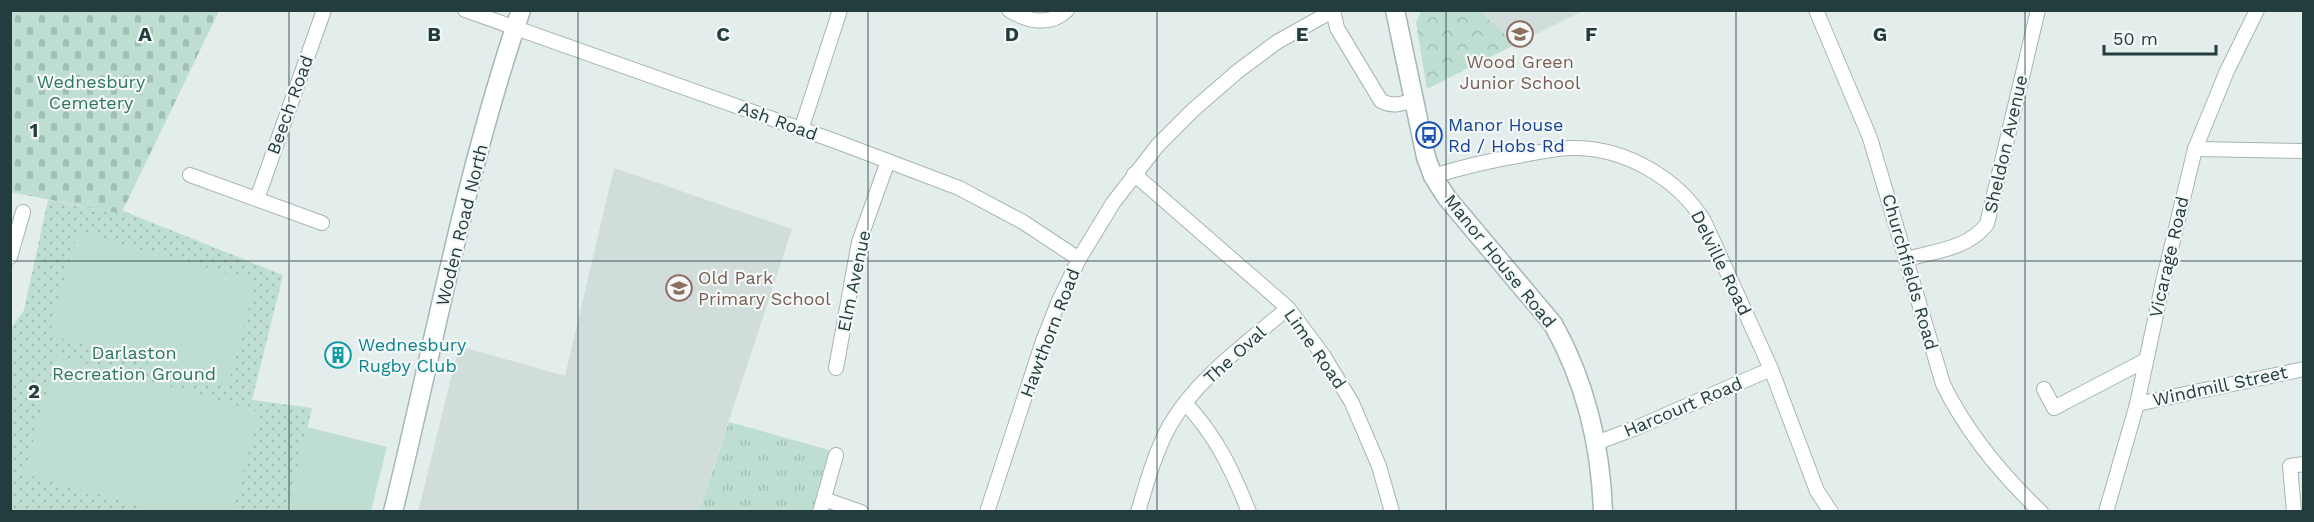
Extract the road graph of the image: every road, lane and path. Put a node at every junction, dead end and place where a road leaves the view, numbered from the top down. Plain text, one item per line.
1 (324, 10) edge
2 (465, 10) edge
3 (521, 10) edge
4 (840, 10) edge
5 (1009, 10) edge
6 (1067, 10) edge
7 (1395, 10) edge
8 (2038, 10) edge
9 (2257, 10) edge
10 (1333, 11) edge
11 (1818, 11) edge
12 (515, 28) junction
13 (1413, 100) junction
14 (801, 130) junction
15 (2195, 149) junction
16 (2304, 151) edge
17 (888, 161) junction
18 (1134, 174) junction
19 (190, 175) dead end
20 (1433, 176) junction
21 (256, 199) junction
22 (23, 212) dead end
23 (322, 223) dead end
24 (10, 257) edge
25 (1079, 259) junction
26 (1907, 259) junction
27 (1288, 308) junction
28 (2146, 360) junction
29 (836, 368) dead end
30 (1771, 369) junction
31 (2304, 369) edge
32 (2044, 389) dead end
33 (1186, 404) junction
34 (2137, 404) junction
35 (1596, 443) junction
36 (836, 455) dead end
37 (2297, 465) edge
38 (822, 505) edge
39 (393, 512) edge
40 (861, 512) edge
41 (987, 512) edge
42 (1138, 512) edge
43 (1249, 512) edge
44 (1392, 512) edge
45 (1603, 512) edge
46 (1831, 512) edge
47 (2041, 512) edge
48 (2106, 512) edge
49 (2294, 512) edge

1 - 21 street, Beech Road
2 - 12 street, Ash Road
3 - 12 main road, Woden Road North
4 - 14 street
5 - 6 street
7 - 13 main road, Manor House Road
8 - 26 street, Sheldon Avenue
9 - 15 street, Vicarage Road
10 - 13 street
10 - 18 street, Hawthorn Road
11 - 26 street, Churchfields Road
12 - 14 street, Ash Road
12 - 39 main road, Woden Road North
13 - 20 main road, Manor House Road
14 - 17 street, Ash Road
15 - 16 street
15 - 28 street, Vicarage Road
17 - 25 street, Ash Road
17 - 29 street, Elm Avenue
18 - 25 street, Hawthorn Road
18 - 27 street, Lime Road
19 - 21 street
20 - 30 street, Delville Road
20 - 35 main road, Manor House Road
21 - 23 street
22 - 24 street
25 - 41 street, Hawthorn Road
26 - 47 street, Churchfields Road
27 - 33 street, The Oval
27 - 44 street, Lime Road
28 - 32 street
28 - 34 street, Vicarage Road
30 - 35 street, Harcourt Road
30 - 46 street, Delville Road
31 - 34 street, Windmill Street
33 - 42 street, The Oval
33 - 43 street
34 - 48 street, Vicarage Road
35 - 45 main road, Manor House Road
36 - 38 street
37 - 49 street
38 - 40 street

